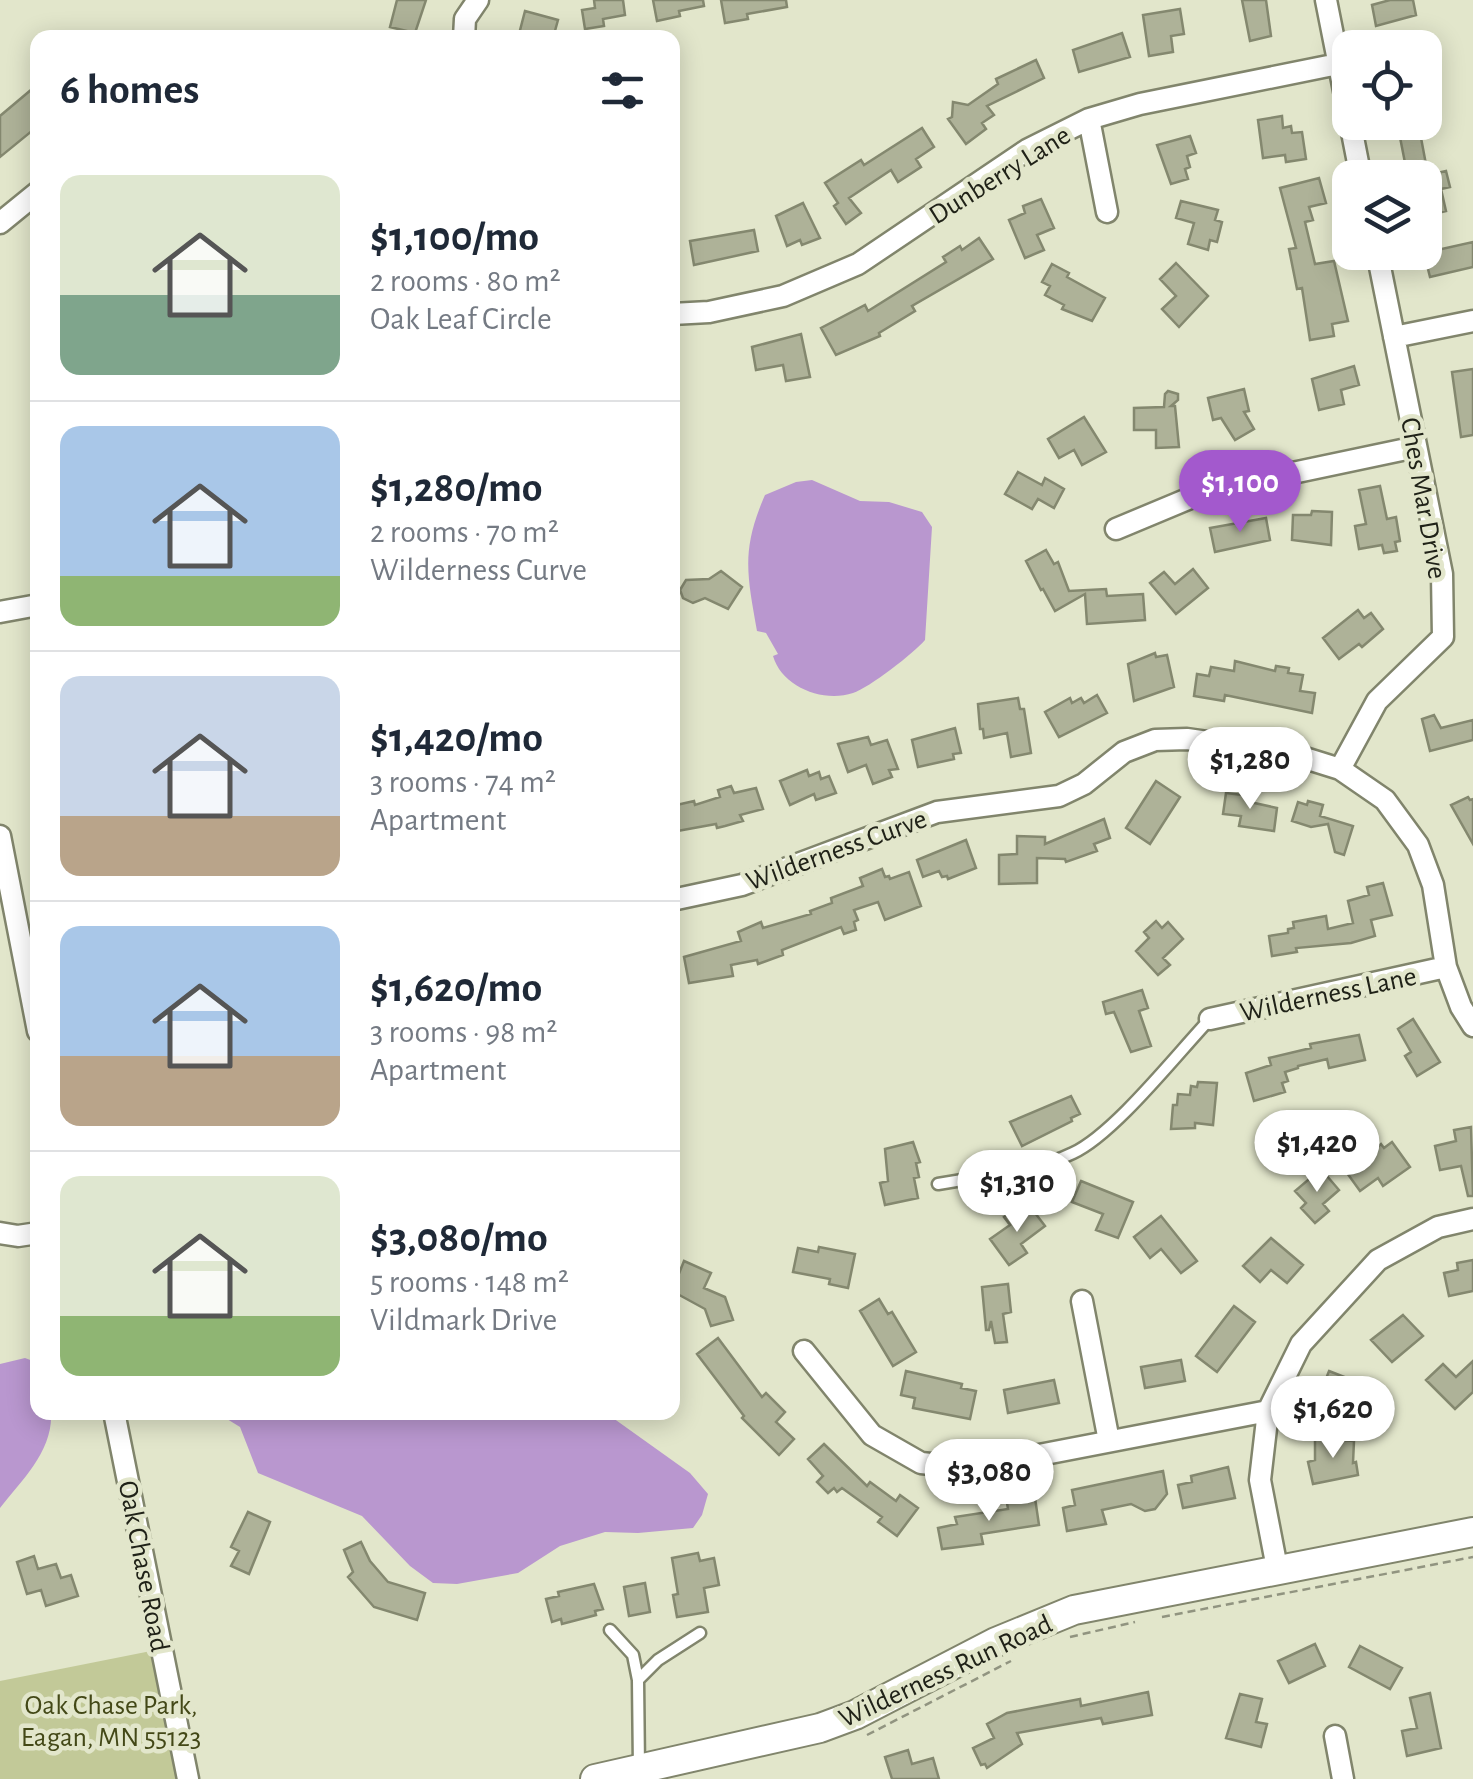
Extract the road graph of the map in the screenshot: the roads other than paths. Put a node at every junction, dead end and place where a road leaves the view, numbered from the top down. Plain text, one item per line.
1 (478, 0) edge
2 (1326, 0) edge
3 (465, 30) edge
4 (1332, 32) edge
5 (1332, 65) edge
6 (1089, 120) junction
7 (30, 199) edge
8 (1107, 212) dead end
9 (0, 224) edge
10 (1380, 270) edge
11 (680, 314) edge
12 (1473, 321) edge
13 (1394, 337) junction
14 (1416, 447) junction
15 (1116, 528) dead end
16 (30, 607) edge
17 (0, 612) edge
18 (1340, 769) junction
19 (0, 836) edge
20 (680, 898) edge
21 (1446, 967) junction
22 (30, 991) edge
23 (1210, 1019) joint
24 (1473, 1026) edge
25 (938, 1184) dead end
26 (1473, 1220) edge
27 (0, 1234) edge
28 (30, 1234) edge
29 (1082, 1301) dead end
30 (804, 1350) dead end
31 (1268, 1412) junction
32 (116, 1420) edge
33 (1109, 1442) junction
34 (1473, 1532) edge
35 (1277, 1568) junction
36 (610, 1630) dead end
37 (700, 1633) dead end
38 (638, 1680) junction
39 (1335, 1736) dead end
40 (639, 1769) junction
41 (188, 1779) edge
42 (595, 1779) edge
43 (1344, 1779) edge

1 - 3 street
2 - 4 street
5 - 6 street, Dunberry Lane
6 - 8 street
6 - 11 street, Dunberry Lane
7 - 9 street
10 - 13 street, Ches Mar Drive
12 - 13 street
13 - 14 street, Ches Mar Drive
14 - 15 street
14 - 18 street, Ches Mar Drive
16 - 17 street
18 - 20 street, Wilderness Curve
18 - 21 street, Wilderness Curve
19 - 22 street
21 - 23 street, Wilderness Lane
21 - 24 street, Wilderness Curve
23 - 25 lane
26 - 31 street
27 - 28 street
29 - 33 street
30 - 33 street
31 - 33 street
31 - 35 street
32 - 41 street, Oak Chase Road
34 - 35 street, Wilderness Run Road
35 - 40 street, Wilderness Run Road
36 - 38 lane
37 - 38 lane
38 - 40 lane
39 - 43 street
40 - 42 street, Wilderness Run Road

